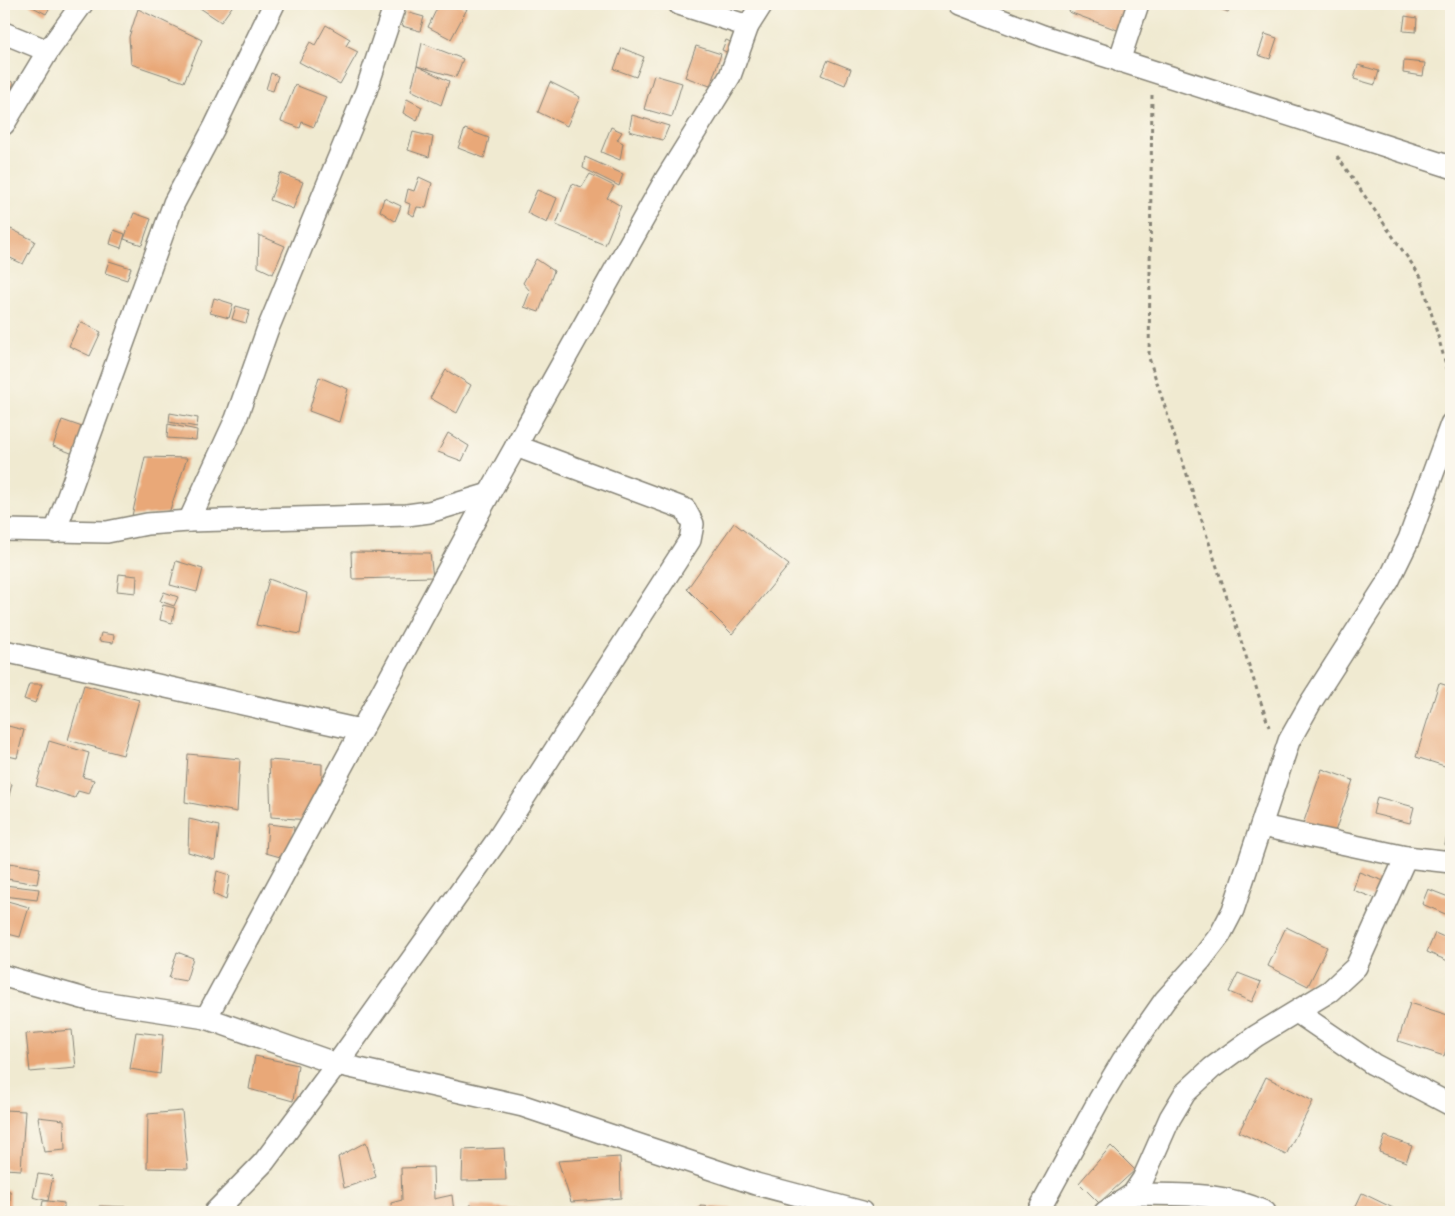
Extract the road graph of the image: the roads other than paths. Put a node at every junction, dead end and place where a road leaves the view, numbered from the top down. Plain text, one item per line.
1 (82, 4) edge
2 (274, 4) edge
3 (395, 4) edge
4 (679, 4) edge
5 (762, 4) edge
6 (960, 4) edge
7 (1138, 4) edge
8 (748, 26) junction
9 (4, 33) edge
10 (48, 51) junction
11 (1119, 60) junction
12 (4, 124) edge
13 (1451, 167) edge
14 (1451, 424) edge
15 (516, 446) junction
16 (489, 494) junction
17 (189, 521) junction
18 (4, 530) edge
19 (54, 532) junction
20 (4, 652) edge
21 (360, 730) junction
22 (1262, 826) junction
23 (1406, 856) junction
24 (1451, 862) edge
25 (4, 976) edge
26 (1297, 1012) junction
27 (206, 1018) junction
28 (337, 1064) junction
29 (1451, 1105) edge
30 (1133, 1194) junction
31 (215, 1212) edge
32 (862, 1212) edge
33 (1038, 1212) edge
34 (1105, 1212) edge
35 (1265, 1212) edge

1 - 10 street
2 - 19 street
3 - 17 street
4 - 8 street
5 - 8 street
6 - 11 street
7 - 11 street
8 - 15 street
9 - 10 street
10 - 12 street
11 - 13 street
14 - 22 street
15 - 16 street
15 - 28 street
16 - 17 street
16 - 21 street
17 - 19 street
18 - 19 street
20 - 21 street
21 - 27 street
22 - 23 street
22 - 33 street
23 - 24 street
23 - 26 street
25 - 27 street
26 - 29 street
26 - 30 street
27 - 28 street
28 - 31 street
28 - 32 street
30 - 34 street
30 - 35 street

